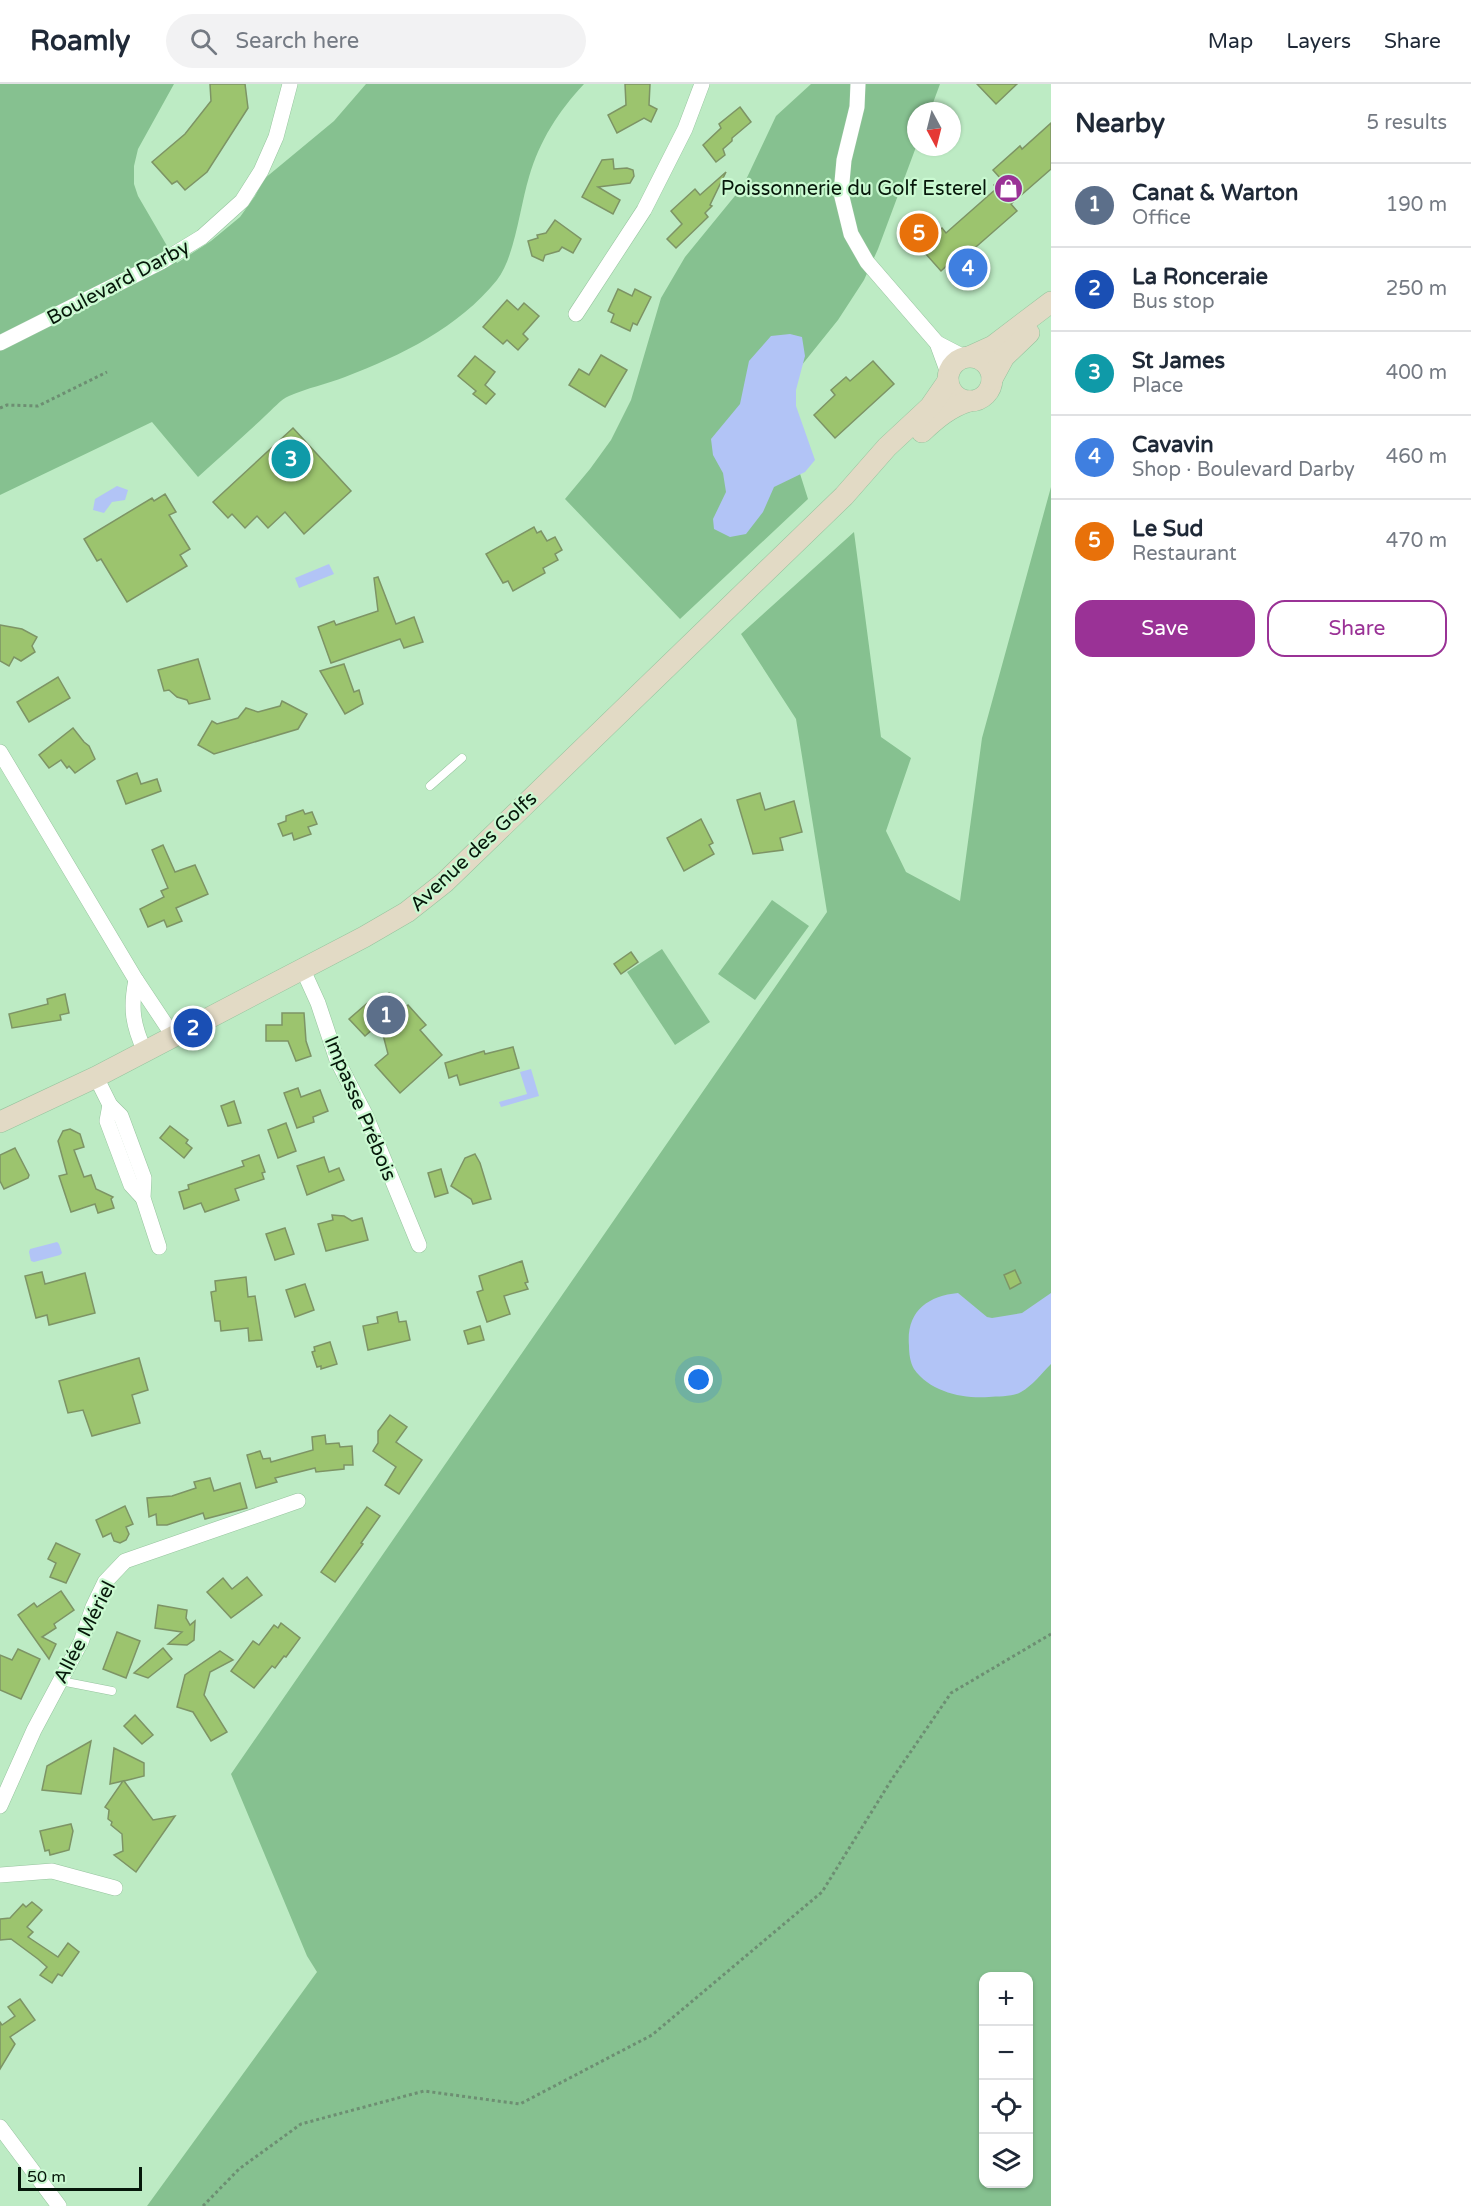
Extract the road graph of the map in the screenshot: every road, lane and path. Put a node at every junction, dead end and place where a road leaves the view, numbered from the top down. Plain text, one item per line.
1 (290, 84) edge
2 (702, 84) edge
3 (858, 84) edge
4 (1051, 302) edge
5 (1051, 312) edge
6 (576, 314) dead end
7 (0, 343) edge
8 (937, 343) junction
9 (967, 357) junction
10 (107, 372) dead end
11 (948, 377) junction
12 (992, 379) junction
13 (969, 401) junction
14 (0, 408) edge
15 (844, 496) junction
16 (0, 752) edge
17 (462, 758) dead end
18 (430, 786) dead end
19 (303, 970) junction
20 (136, 980) junction
21 (174, 1037) junction
22 (146, 1052) junction
23 (96, 1077) junction
24 (0, 1122) edge
25 (419, 1245) dead end
26 (159, 1247) dead end
27 (298, 1501) dead end
28 (1051, 1634) edge
29 (60, 1681) junction
30 (112, 1691) dead end
31 (0, 1806) edge
32 (0, 1875) edge
33 (115, 1888) dead end
34 (0, 2127) edge
35 (59, 2206) edge
36 (203, 2206) edge

1 - 7 street, Boulevard Darby
2 - 6 street
3 - 8 street
4 - 9 main road
5 - 12 main road
8 - 9 street
8 - 11 street
9 - 11 main road
9 - 12 main road
10 - 14 path
11 - 13 main road
11 - 15 main road, Avenue des Golfs
12 - 13 main road
13 - 15 main road, Avenue des Golfs
15 - 19 main road, Avenue des Golfs
16 - 20 street
17 - 18 lane
19 - 21 main road, Avenue des Golfs
19 - 25 street, Impasse Prébois
20 - 21 street
20 - 22 street
21 - 22 main road, Avenue des Golfs
22 - 23 main road, Avenue des Golfs
23 - 24 main road, Avenue des Golfs
23 - 26 street
27 - 29 street, Allée Mériel
28 - 36 path
29 - 30 lane
29 - 31 street, Allée Mériel
32 - 33 street
34 - 35 street

